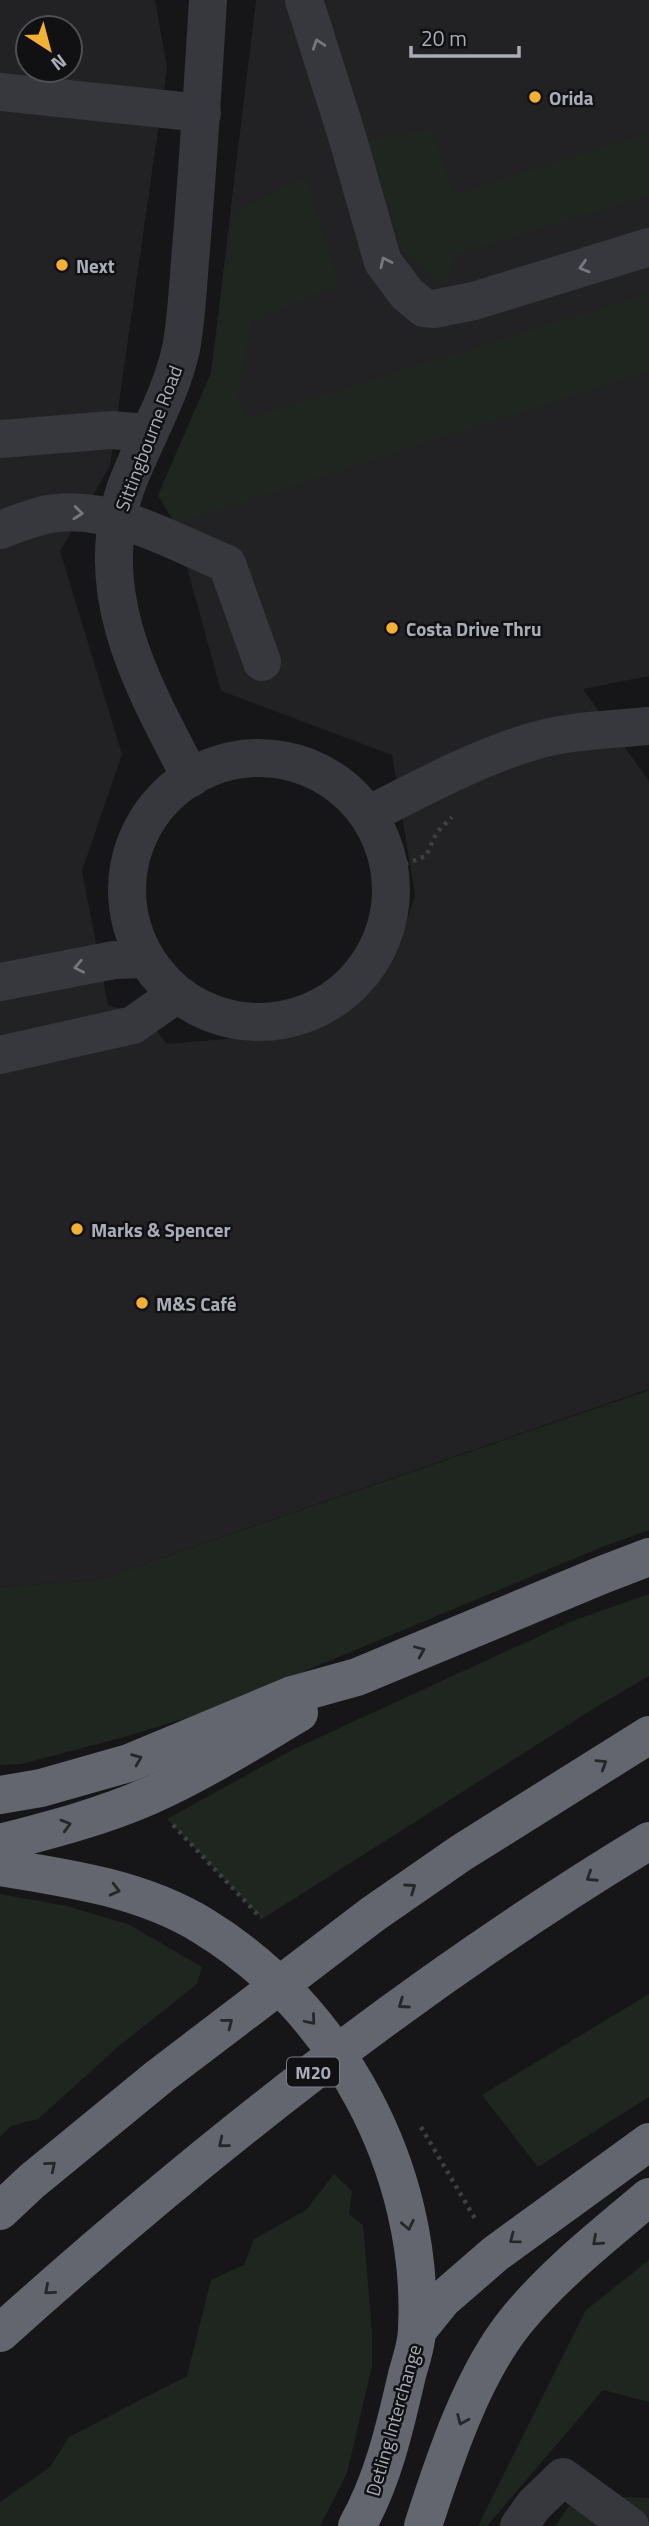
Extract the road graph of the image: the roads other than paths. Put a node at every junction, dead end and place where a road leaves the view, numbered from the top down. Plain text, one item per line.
1 (208, 0) edge
2 (304, 0) edge
3 (0, 92) edge
4 (202, 113) junction
5 (649, 247) edge
6 (148, 433) junction
7 (0, 439) edge
8 (117, 518) junction
9 (0, 530) edge
10 (262, 662) dead end
11 (649, 726) edge
12 (191, 778) junction
13 (368, 815) junction
14 (146, 959) junction
15 (0, 982) edge
16 (177, 994) junction
17 (0, 1055) edge
18 (649, 1557) edge
19 (357, 1677) junction
20 (649, 1735) edge
21 (0, 1795) edge
22 (649, 1841) edge
23 (0, 1843) edge
24 (0, 1867) edge
25 (649, 2142) edge
26 (649, 2197) edge
27 (0, 2211) edge
28 (417, 2331) junction
29 (0, 2333) edge
30 (363, 2520) edge
31 (423, 2526) edge
32 (519, 2526) edge
33 (630, 2526) edge

1 - 4 street, Sittingbourne Road
5 -> 2 street
3 - 4 street
4 - 6 street, Sittingbourne Road
6 - 7 street
6 - 8 street, Sittingbourne Road
9 -> 8 street
8 - 10 street
8 - 12 street, Sittingbourne Road
11 - 13 street
12 - 13 street
12 - 14 street
13 - 16 street
14 -> 15 street
14 - 16 street
16 - 17 street
19 -> 18 highway
21 -> 19 highway
23 -> 19 highway
27 -> 20 highway
22 -> 29 highway, M20
24 -> 28 highway, Detling Interchange
25 -> 28 highway
26 -> 31 highway
28 - 30 highway, Detling Interchange
32 - 33 street

